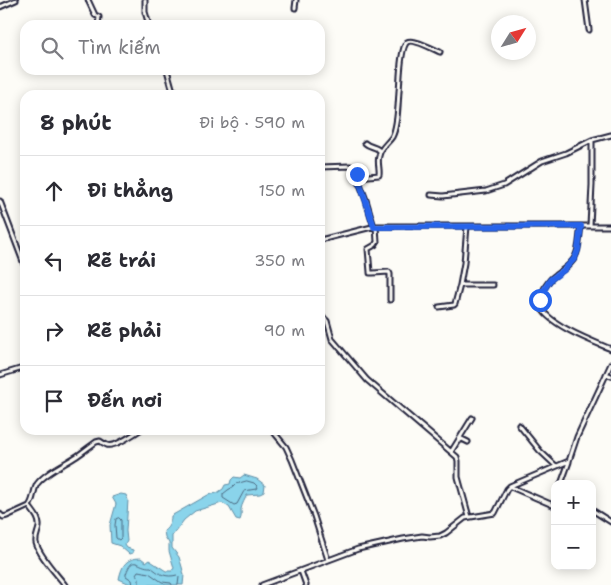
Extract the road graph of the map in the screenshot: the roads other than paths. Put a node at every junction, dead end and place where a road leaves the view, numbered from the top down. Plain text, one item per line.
1 (16, 0) edge
2 (88, 0) edge
3 (145, 0) edge
4 (296, 0) edge
5 (586, 0) edge
6 (0, 7) edge
7 (295, 8) dead end
8 (99, 20) edge
9 (147, 20) edge
10 (590, 30) dead end
11 (440, 52) dead end
12 (168, 75) edge
13 (173, 90) edge
14 (611, 135) edge
15 (592, 140) junction
16 (365, 143) dead end
17 (380, 151) junction
18 (325, 167) edge
19 (358, 178) junction
20 (431, 195) dead end
21 (0, 201) edge
22 (467, 226) junction
23 (581, 226) junction
24 (590, 226) junction
25 (611, 226) edge
26 (375, 227) junction
27 (325, 239) edge
28 (20, 252) edge
29 (460, 285) junction
30 (493, 285) dead end
31 (390, 300) dead end
32 (439, 306) dead end
33 (325, 319) edge
34 (611, 349) edge
35 (611, 364) edge
36 (20, 369) edge
37 (606, 374) junction
38 (0, 375) edge
39 (611, 376) edge
40 (472, 418) dead end
41 (518, 425) dead end
42 (133, 435) edge
43 (276, 435) edge
44 (458, 441) junction
45 (468, 442) dead end
46 (452, 452) junction
47 (569, 461) junction
48 (557, 467) junction
49 (562, 480) edge
50 (510, 486) junction
51 (551, 505) edge
52 (30, 506) junction
53 (596, 513) edge
54 (0, 514) edge
55 (469, 517) junction
56 (611, 522) edge
57 (328, 560) junction
58 (301, 571) junction
59 (65, 585) edge
60 (262, 585) edge
61 (306, 585) edge

1 - 6 street
2 - 8 street
3 - 9 street
4 - 7 street
5 - 10 street
11 - 17 street
12 - 13 street
14 - 15 street
15 - 20 street
15 - 24 street
16 - 17 street
17 - 19 street
18 - 19 street
19 - 26 street
21 - 28 street
22 - 23 street
22 - 26 street
22 - 29 street
23 - 24 street
23 - 34 street
24 - 25 street
26 - 27 street
26 - 31 street
29 - 30 street
29 - 32 street
33 - 46 street
35 - 37 street
36 - 38 street
37 - 39 street
37 - 47 street
40 - 44 street
41 - 48 street
42 - 52 street
43 - 57 street
44 - 45 street
44 - 46 street
46 - 55 street
47 - 48 street
47 - 49 street
48 - 50 street
50 - 51 street
50 - 55 street
52 - 54 street
52 - 59 street
53 - 56 street
55 - 57 street
57 - 58 street
58 - 60 street
58 - 61 street

